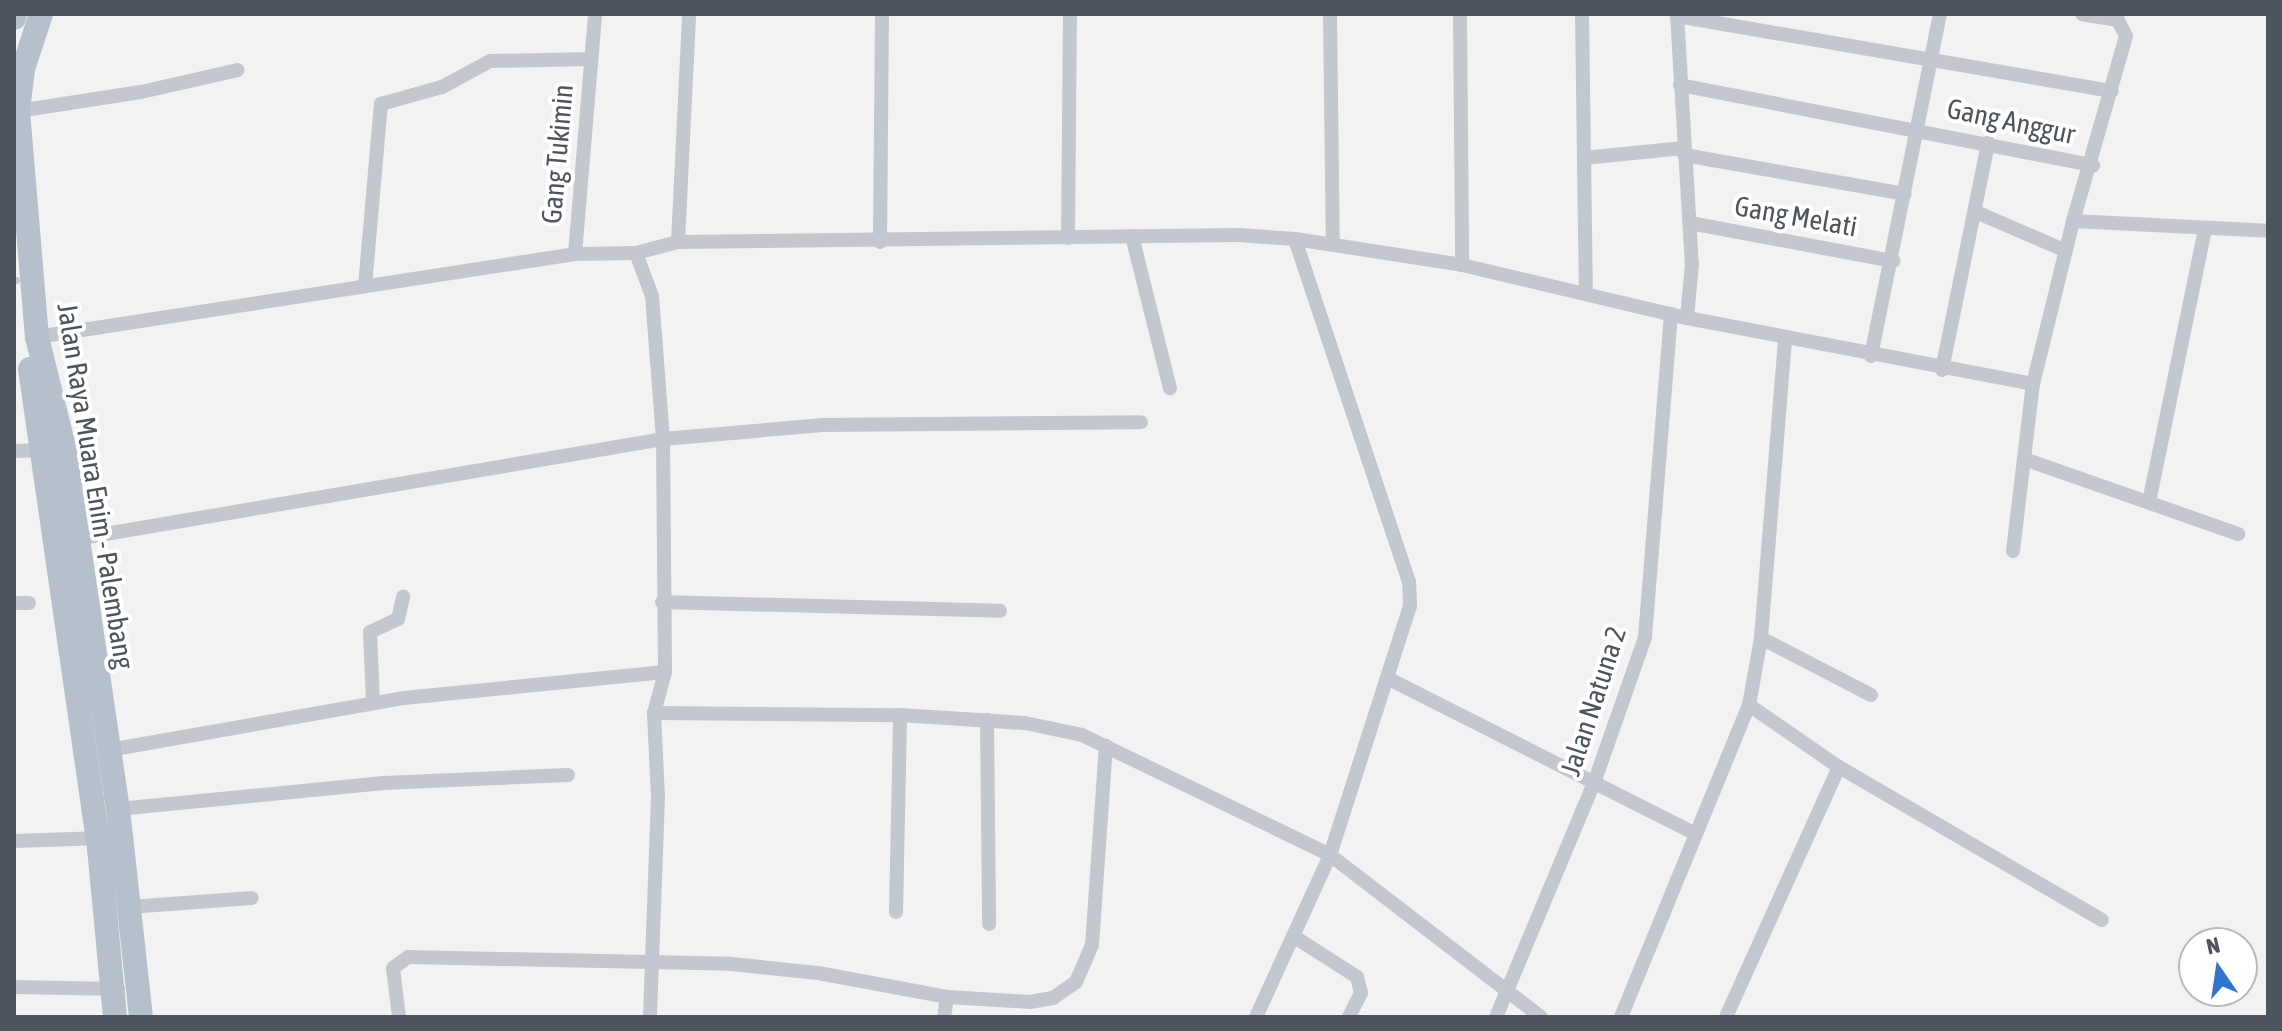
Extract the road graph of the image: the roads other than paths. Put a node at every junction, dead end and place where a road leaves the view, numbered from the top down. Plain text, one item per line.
1 (41, 14) edge
2 (595, 14) edge
3 (689, 14) edge
4 (882, 14) edge
5 (1070, 14) edge
6 (1330, 14) edge
7 (1460, 14) edge
8 (1582, 14) edge
9 (1940, 14) edge
10 (2082, 14) edge
11 (1677, 15) edge
12 (591, 59) junction
13 (1931, 59) junction
14 (238, 70) dead end
15 (1680, 85) junction
16 (2112, 91) junction
17 (18, 111) junction
18 (1918, 128) junction
19 (1988, 143) junction
20 (1684, 152) junction
21 (1584, 158) junction
22 (2093, 165) junction
23 (1905, 194) junction
24 (1976, 212) junction
25 (2073, 221) junction
26 (1690, 223) junction
27 (2205, 230) junction
28 (2268, 231) edge
29 (1132, 236) junction
30 (1068, 238) junction
31 (1295, 239) junction
32 (678, 242) junction
33 (880, 242) junction
34 (1333, 244) junction
35 (2066, 251) junction
36 (636, 253) junction
37 (575, 254) junction
38 (1893, 261) junction
39 (1462, 265) junction
40 (15, 273) edge
41 (365, 286) junction
42 (1586, 290) junction
43 (1671, 314) junction
44 (1687, 318) junction
45 (37, 337) junction
46 (1785, 338) junction
47 (1871, 356) junction
48 (1942, 370) junction
49 (2033, 384) junction
50 (1170, 388) dead end
51 (1141, 422) dead end
52 (663, 439) junction
53 (54, 450) junction
54 (14, 451) edge
55 (2027, 460) junction
56 (2149, 502) junction
57 (2238, 534) dead end
58 (76, 539) junction
59 (2013, 551) dead end
60 (403, 597) dead end
61 (662, 602) junction
62 (1000, 611) dead end
63 (1761, 638) junction
64 (665, 672) junction
65 (1387, 678) junction
66 (1871, 695) dead end
67 (373, 703) junction
68 (1749, 705) junction
69 (654, 713) junction
70 (900, 715) junction
71 (987, 720) junction
72 (1106, 745) junction
73 (109, 750) junction
74 (1839, 767) junction
75 (568, 775) dead end
76 (1594, 783) junction
77 (118, 809) junction
78 (1696, 834) junction
79 (109, 837) junction
80 (14, 841) edge
81 (1330, 855) junction
82 (252, 898) dead end
83 (129, 907) junction
84 (896, 912) dead end
85 (2102, 920) dead end
86 (989, 924) dead end
87 (1293, 936) junction
88 (653, 964) junction
89 (14, 987) edge
90 (137, 988) junction
91 (113, 989) junction
92 (1508, 993) junction
93 (947, 997) junction
94 (115, 1017) edge
95 (141, 1017) edge
96 (399, 1017) edge
97 (650, 1017) edge
98 (944, 1017) edge
99 (1256, 1017) edge
100 (1349, 1017) edge
101 (1496, 1017) edge
102 (1541, 1017) edge
103 (1621, 1017) edge
104 (1726, 1017) edge

1 - 17 main road, Jalan Raya Muara Enim - Palembang
2 - 12 street, Gang Tukimin
3 - 32 street
4 - 33 street
5 - 30 street
6 - 34 street
7 - 39 street
8 - 21 street
9 - 13 street
10 - 16 street
11 - 13 street
11 - 15 street
12 - 37 street, Gang Tukimin
12 - 41 street
13 - 16 street
13 - 18 street
14 - 17 street
15 - 18 street, Gang Anggur
15 - 20 street
16 - 22 street
17 - 45 main road, Jalan Raya Muara Enim - Palembang
18 - 19 street, Gang Anggur
18 - 23 street
19 - 22 street, Gang Anggur
19 - 24 street
20 - 21 street
20 - 23 street
20 - 26 street
21 - 42 street
22 - 25 street
23 - 38 street
24 - 35 street
24 - 48 street
25 - 27 street
25 - 35 street
26 - 38 street, Gang Melati
26 - 44 street
27 - 28 street
27 - 56 street
29 - 30 street
29 - 31 street
29 - 50 street
30 - 33 street
31 - 34 street
31 - 65 street
32 - 33 street
32 - 36 street
34 - 39 street
35 - 49 street
36 - 37 street
36 - 52 street
37 - 41 street
38 - 47 street
39 - 42 street
40 - 53 main road, Jalan Raya Muara Enim - Palembang
41 - 45 street
42 - 43 street
43 - 44 street
43 - 76 street, Jalan Natuna 2
44 - 46 street
45 - 53 main road, Jalan Raya Muara Enim - Palembang
46 - 47 street
46 - 63 street
47 - 48 street
48 - 49 street
49 - 55 street
51 - 52 street
52 - 58 street
52 - 61 street
53 - 54 street
53 - 58 main road, Jalan Raya Muara Enim - Palembang
53 - 79 main road, Jalan Raya Muara Enim - Palembang
55 - 56 street
55 - 59 street
56 - 57 street
58 - 73 main road, Jalan Raya Muara Enim - Palembang
60 - 67 street
61 - 62 street
61 - 64 street
63 - 66 street
63 - 68 street
64 - 67 street
64 - 69 street
65 - 76 street
65 - 81 street
67 - 73 street
68 - 74 street
68 - 78 street
69 - 70 street
69 - 88 street
70 - 71 street
70 - 84 street
71 - 72 street
71 - 86 street
72 - 81 street
72 - 93 street
73 - 77 main road, Jalan Raya Muara Enim - Palembang
74 - 85 street
74 - 104 street
75 - 77 street
76 - 78 street
76 - 92 street, Jalan Natuna 2
77 - 79 main road, Jalan Raya Muara Enim - Palembang
78 - 103 street
79 - 80 street
79 - 83 main road, Jalan Raya Muara Enim - Palembang
79 - 91 main road, Jalan Raya Muara Enim - Palembang
81 - 87 street
81 - 92 street
82 - 83 street
83 - 90 main road, Jalan Raya Muara Enim - Palembang
87 - 99 street
87 - 100 street
88 - 93 street
88 - 96 street
88 - 97 street
89 - 91 street
90 - 91 street
90 - 95 main road, Jalan Raya Muara Enim - Palembang
91 - 94 main road, Jalan Raya Muara Enim - Palembang
92 - 101 street, Jalan Natuna 2
92 - 102 street
93 - 98 street

